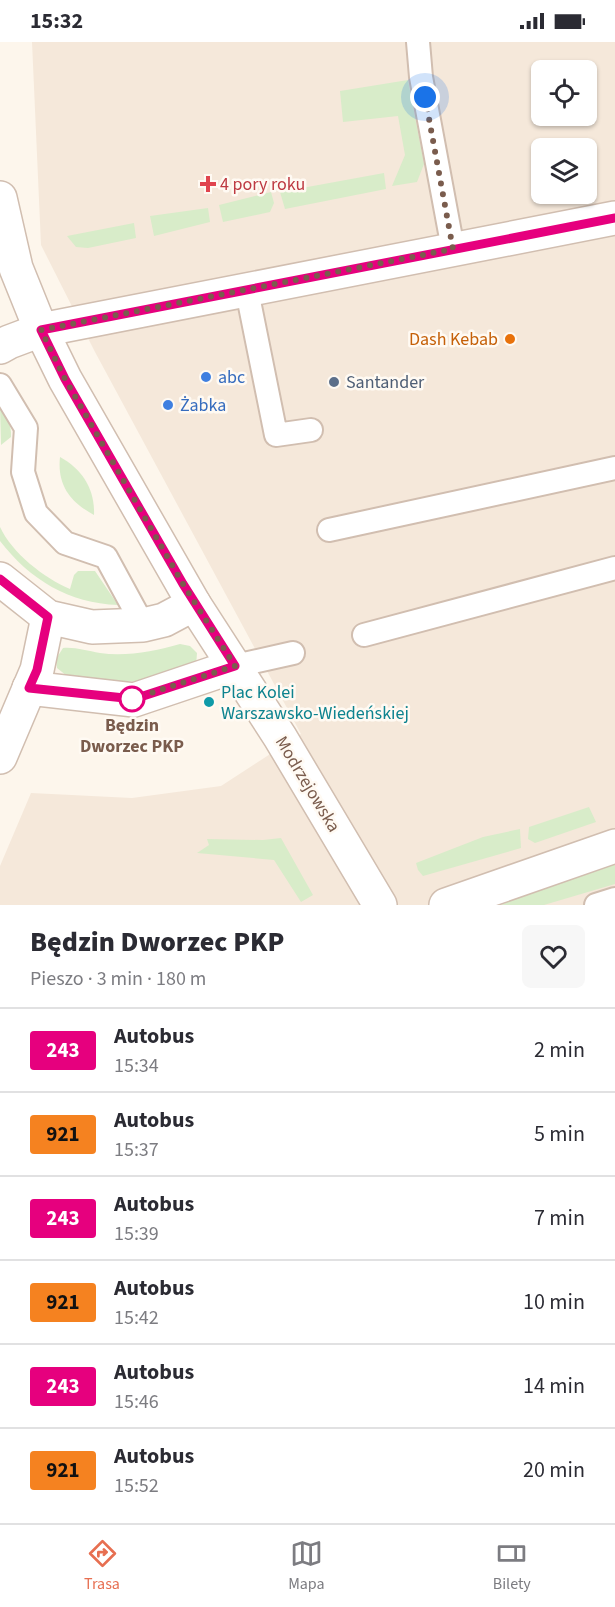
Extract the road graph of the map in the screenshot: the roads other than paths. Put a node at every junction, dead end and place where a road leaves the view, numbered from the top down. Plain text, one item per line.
1 (418, 42) edge
2 (0, 198) edge
3 (615, 218) edge
4 (453, 249) junction
5 (8, 270) edge
6 (247, 291) junction
7 (41, 330) junction
8 (0, 347) edge
9 (0, 385) edge
10 (311, 430) dead end
11 (615, 468) edge
12 (329, 530) dead end
13 (615, 568) edge
14 (0, 579) edge
15 (194, 604) junction
16 (48, 617) junction
17 (143, 625) junction
18 (363, 635) dead end
19 (293, 653) dead end
20 (235, 666) junction
21 (29, 688) junction
22 (0, 757) edge
23 (615, 846) edge
24 (615, 899) edge
25 (380, 905) edge
26 (446, 905) edge
27 (596, 905) edge

1 - 4 lane
2 - 5 street, Modrzejowska
3 - 4 street
4 - 6 street
5 - 7 street, Modrzejowska
6 - 7 street
6 - 10 lane
7 - 8 street
7 - 15 street, Modrzejowska
9 - 17 lane
11 - 12 lane
13 - 18 lane
14 - 16 street
15 - 17 street
15 - 20 street, Modrzejowska
16 - 17 street
16 - 21 street
19 - 20 lane
20 - 21 street
20 - 25 street, Modrzejowska
21 - 22 street
23 - 26 street
24 - 27 lane

